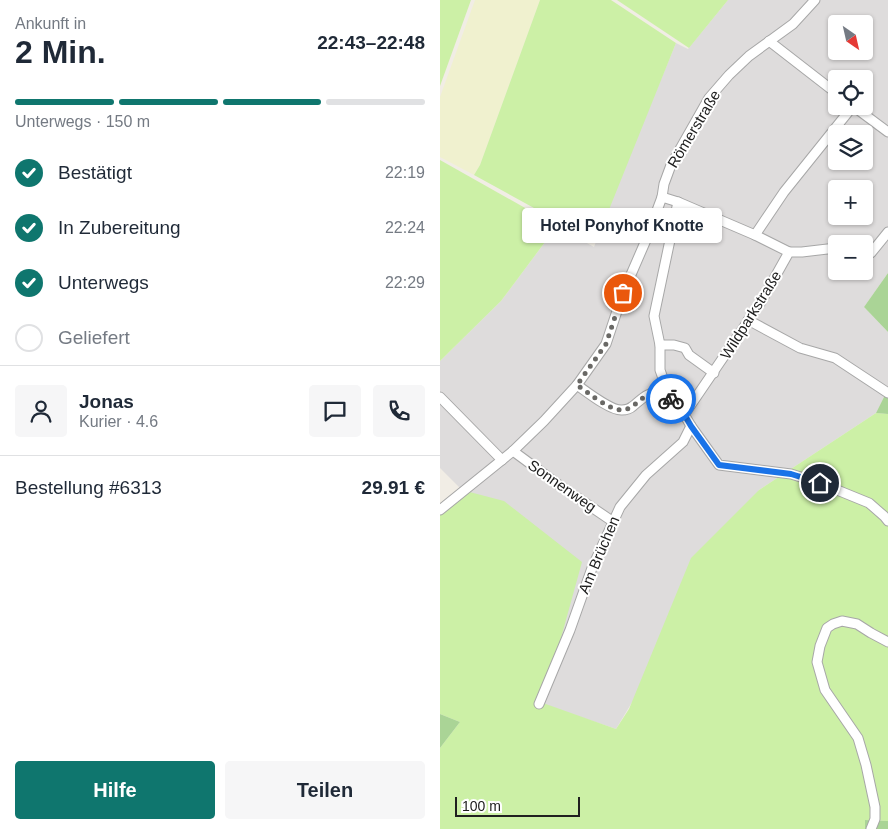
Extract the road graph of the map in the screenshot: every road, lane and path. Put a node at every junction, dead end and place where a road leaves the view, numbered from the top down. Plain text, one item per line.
1 (816, 0) edge
2 (769, 41) junction
3 (828, 87) edge
4 (846, 115) edge
5 (865, 115) edge
6 (888, 132) edge
7 (662, 197) junction
8 (678, 202) junction
9 (888, 232) edge
10 (755, 235) junction
11 (828, 249) edge
12 (873, 251) edge
13 (789, 252) junction
14 (748, 320) junction
15 (660, 345) junction
16 (714, 373) junction
17 (577, 385) junction
18 (888, 393) edge
19 (440, 397) edge
20 (670, 398) junction
21 (684, 415) junction
22 (691, 426) junction
23 (513, 451) junction
24 (502, 460) junction
25 (440, 510) edge
26 (612, 521) junction
27 (888, 521) edge
28 (888, 642) edge
29 (539, 704) dead end
30 (871, 829) edge

1 - 2 street, Römerstraße
2 - 3 street
2 - 7 street, Römerstraße
4 - 10 street
5 - 6 street
7 - 8 street
7 - 17 street, Römerstraße
8 - 10 street
8 - 15 street
9 - 12 street
10 - 13 street
11 - 13 street
13 - 14 street, Wildparkstraße
14 - 16 street, Wildparkstraße
14 - 18 street
15 - 16 street
15 - 20 street
16 - 21 street, Wildparkstraße
17 - 20 street
17 - 23 street, Römerstraße
19 - 24 street
20 - 21 street
21 - 22 street
22 - 26 street, Am Brüchen
22 - 27 street
23 - 24 street, Römerstraße
23 - 26 street, Sonnenweg
24 - 25 street, Römerstraße
26 - 29 street, Am Brüchen
28 - 30 street

